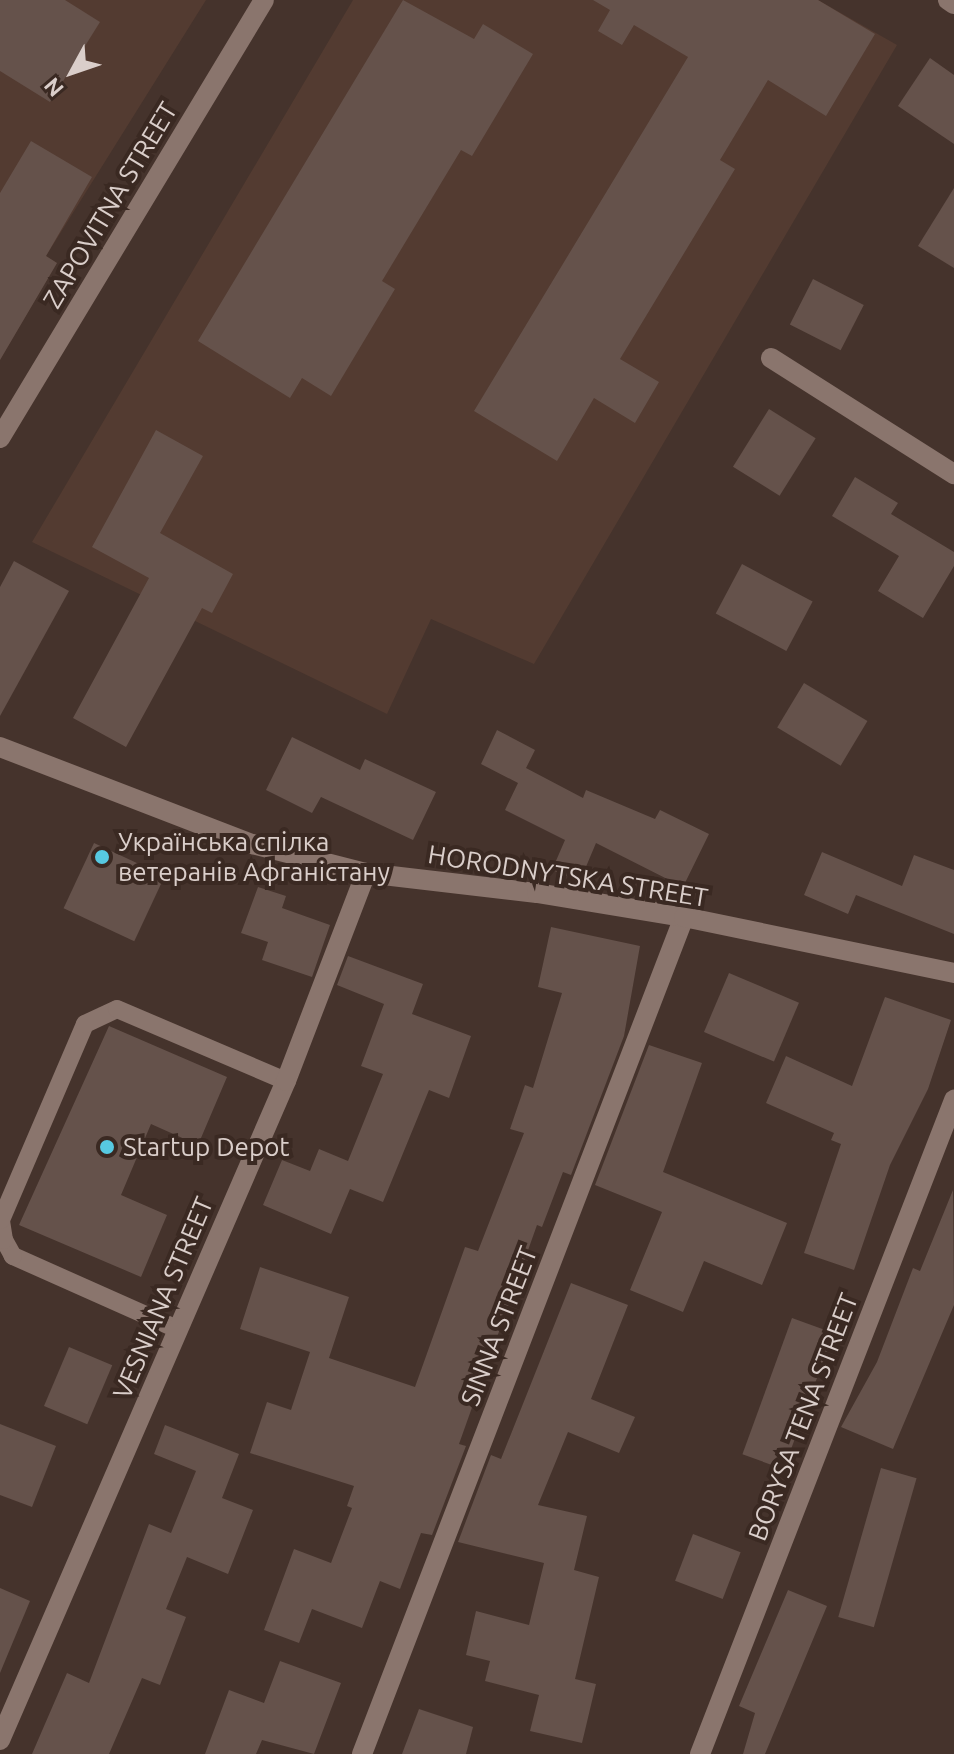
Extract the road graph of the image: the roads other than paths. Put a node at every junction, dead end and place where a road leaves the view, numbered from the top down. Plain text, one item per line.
1 (264, 0) edge
2 (948, 0) edge
3 (954, 4) edge
4 (771, 358) dead end
5 (0, 438) edge
6 (954, 474) edge
7 (0, 747) edge
8 (366, 873) junction
9 (684, 917) junction
10 (954, 973) edge
11 (286, 1081) junction
12 (954, 1100) edge
13 (177, 1329) junction
14 (7, 1708) edge
15 (0, 1740) edge
16 (362, 1754) edge
17 (700, 1754) edge

1 - 5 street, ZAPOVITNA STREET
2 - 3 street
4 - 6 street
7 - 8 street, HORODNYTSKA STREET
8 - 9 street, HORODNYTSKA STREET
8 - 11 street, VESNIANA STREET
9 - 10 street, HORODNYTSKA STREET
9 - 16 street, SINNA STREET
11 - 13 street, VESNIANA STREET
11 - 13 lane
12 - 17 street, BORYSA TENA STREET
13 - 14 street, VESNIANA STREET
14 - 15 street, VESNIANA STREET

